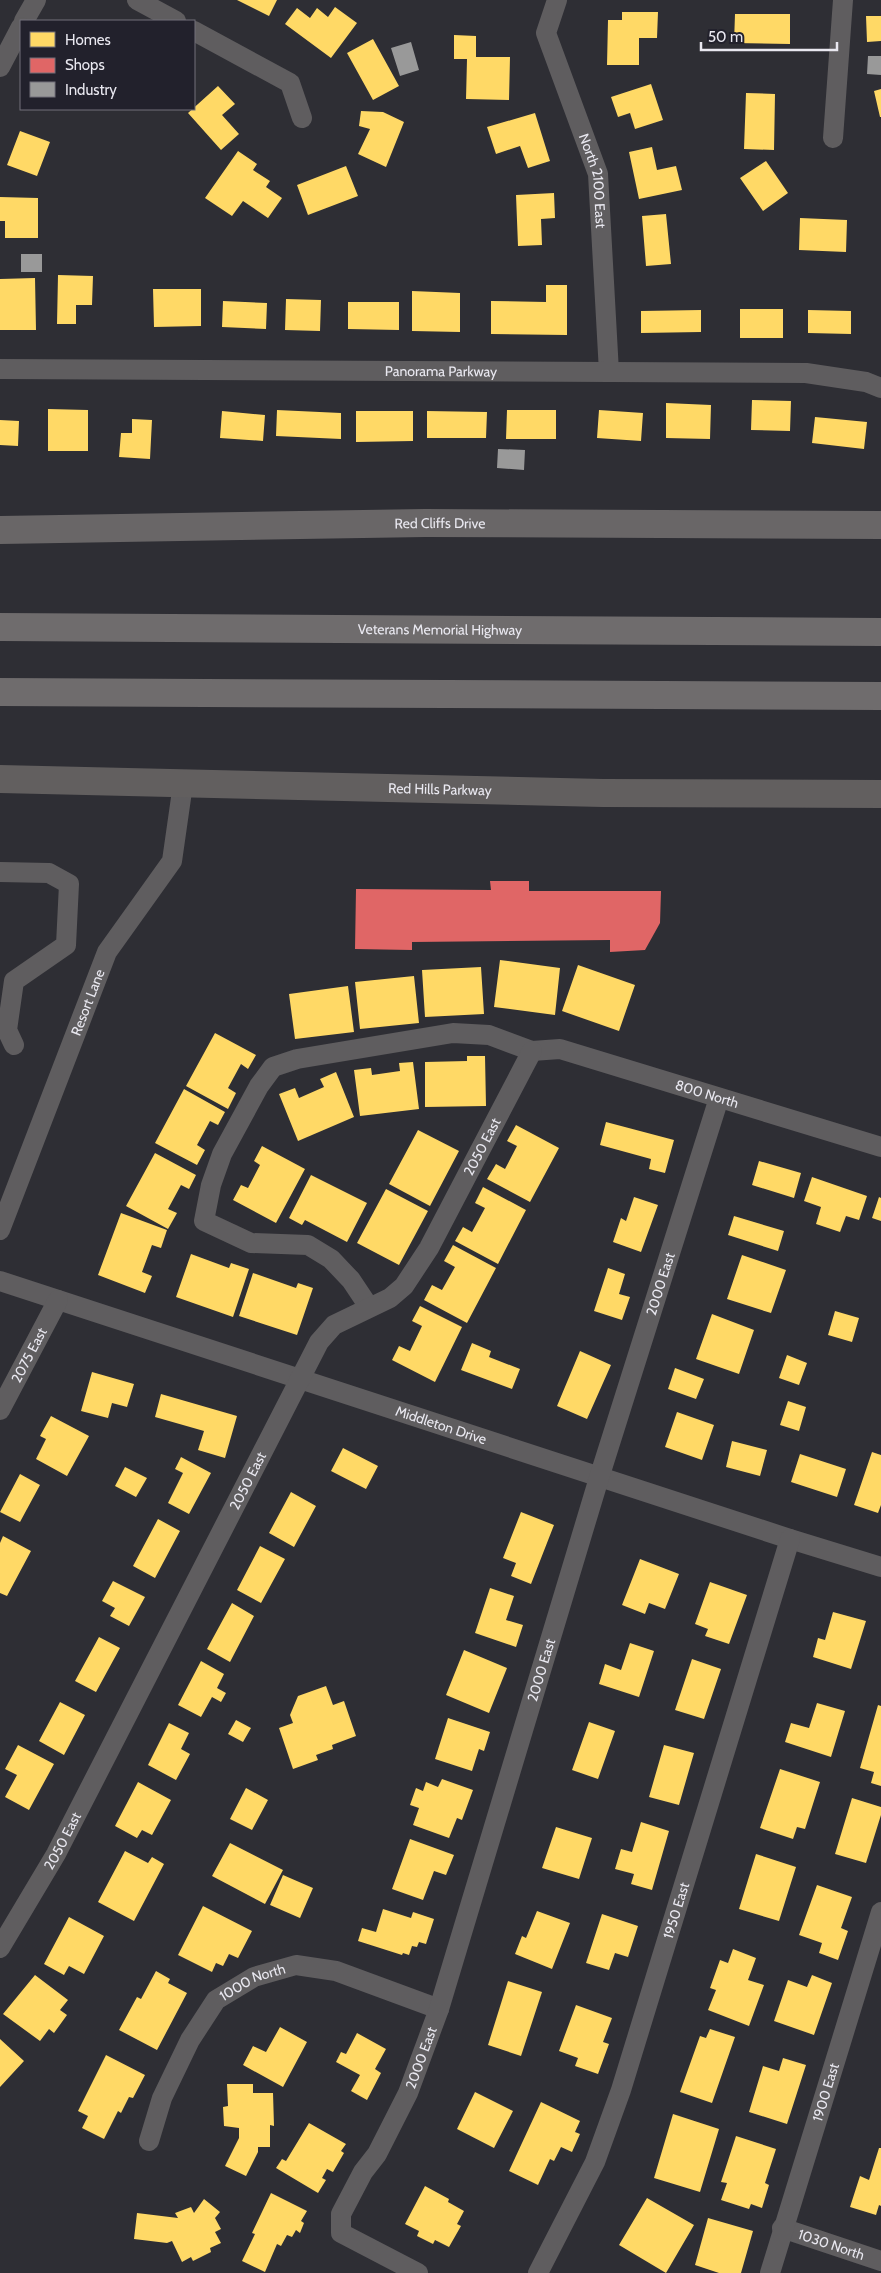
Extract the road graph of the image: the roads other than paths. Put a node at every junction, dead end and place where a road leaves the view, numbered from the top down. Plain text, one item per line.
1 (36, 0) edge
2 (137, 0) edge
3 (557, 0) edge
4 (843, 0) edge
5 (25, 20) edge
6 (174, 20) edge
7 (20, 29) edge
8 (195, 32) edge
9 (0, 67) edge
10 (302, 118) dead end
11 (833, 138) dead end
12 (0, 369) edge
13 (609, 372) junction
14 (881, 388) edge
15 (881, 525) edge
16 (0, 530) edge
17 (0, 627) edge
18 (881, 632) edge
19 (0, 692) edge
20 (881, 696) edge
21 (0, 779) edge
22 (183, 784) junction
23 (881, 794) edge
24 (0, 872) edge
25 (14, 1046) dead end
26 (532, 1051) junction
27 (719, 1098) junction
28 (881, 1147) edge
29 (0, 1230) edge
30 (0, 1281) edge
31 (58, 1300) junction
32 (369, 1307) junction
33 (300, 1378) junction
34 (0, 1410) edge
35 (599, 1478) junction
36 (790, 1539) junction
37 (881, 1567) edge
38 (881, 1912) edge
39 (0, 1948) edge
40 (439, 2009) junction
41 (149, 2141) dead end
42 (782, 2228) junction
43 (881, 2260) edge
44 (418, 2273) edge
45 (538, 2273) edge
46 (770, 2273) edge

1 - 5 street
2 - 6 street
3 - 13 street, North 2100 East
4 - 11 street
7 - 9 street
8 - 10 street
12 - 13 street, Panorama Parkway
13 - 14 street, Panorama Parkway
15 - 16 main road, Red Cliffs Drive
17 - 18 highway, Veterans Memorial Highway
19 - 20 highway
21 - 22 main road, Red Hills Parkway
22 - 23 main road, Red Hills Parkway
22 - 29 street, Resort Lane
24 - 25 street
26 - 27 street, 800 North
26 - 32 street, 2050 East
26 - 32 street
27 - 28 street, 800 North
27 - 35 street, 2000 East
30 - 31 street, Middleton Drive
31 - 33 street, Middleton Drive
31 - 34 street, 2075 East
32 - 33 street, 2050 East
33 - 35 street, Middleton Drive
33 - 39 street, 2050 East
35 - 36 street, Middleton Drive
35 - 40 street, 2000 East
36 - 37 street, Middleton Drive
36 - 45 street, 1950 East
38 - 42 street, 1900 East
40 - 41 street, 1000 North
40 - 44 street, 2000 East
42 - 43 street, 1030 North
42 - 46 street, 1900 East

